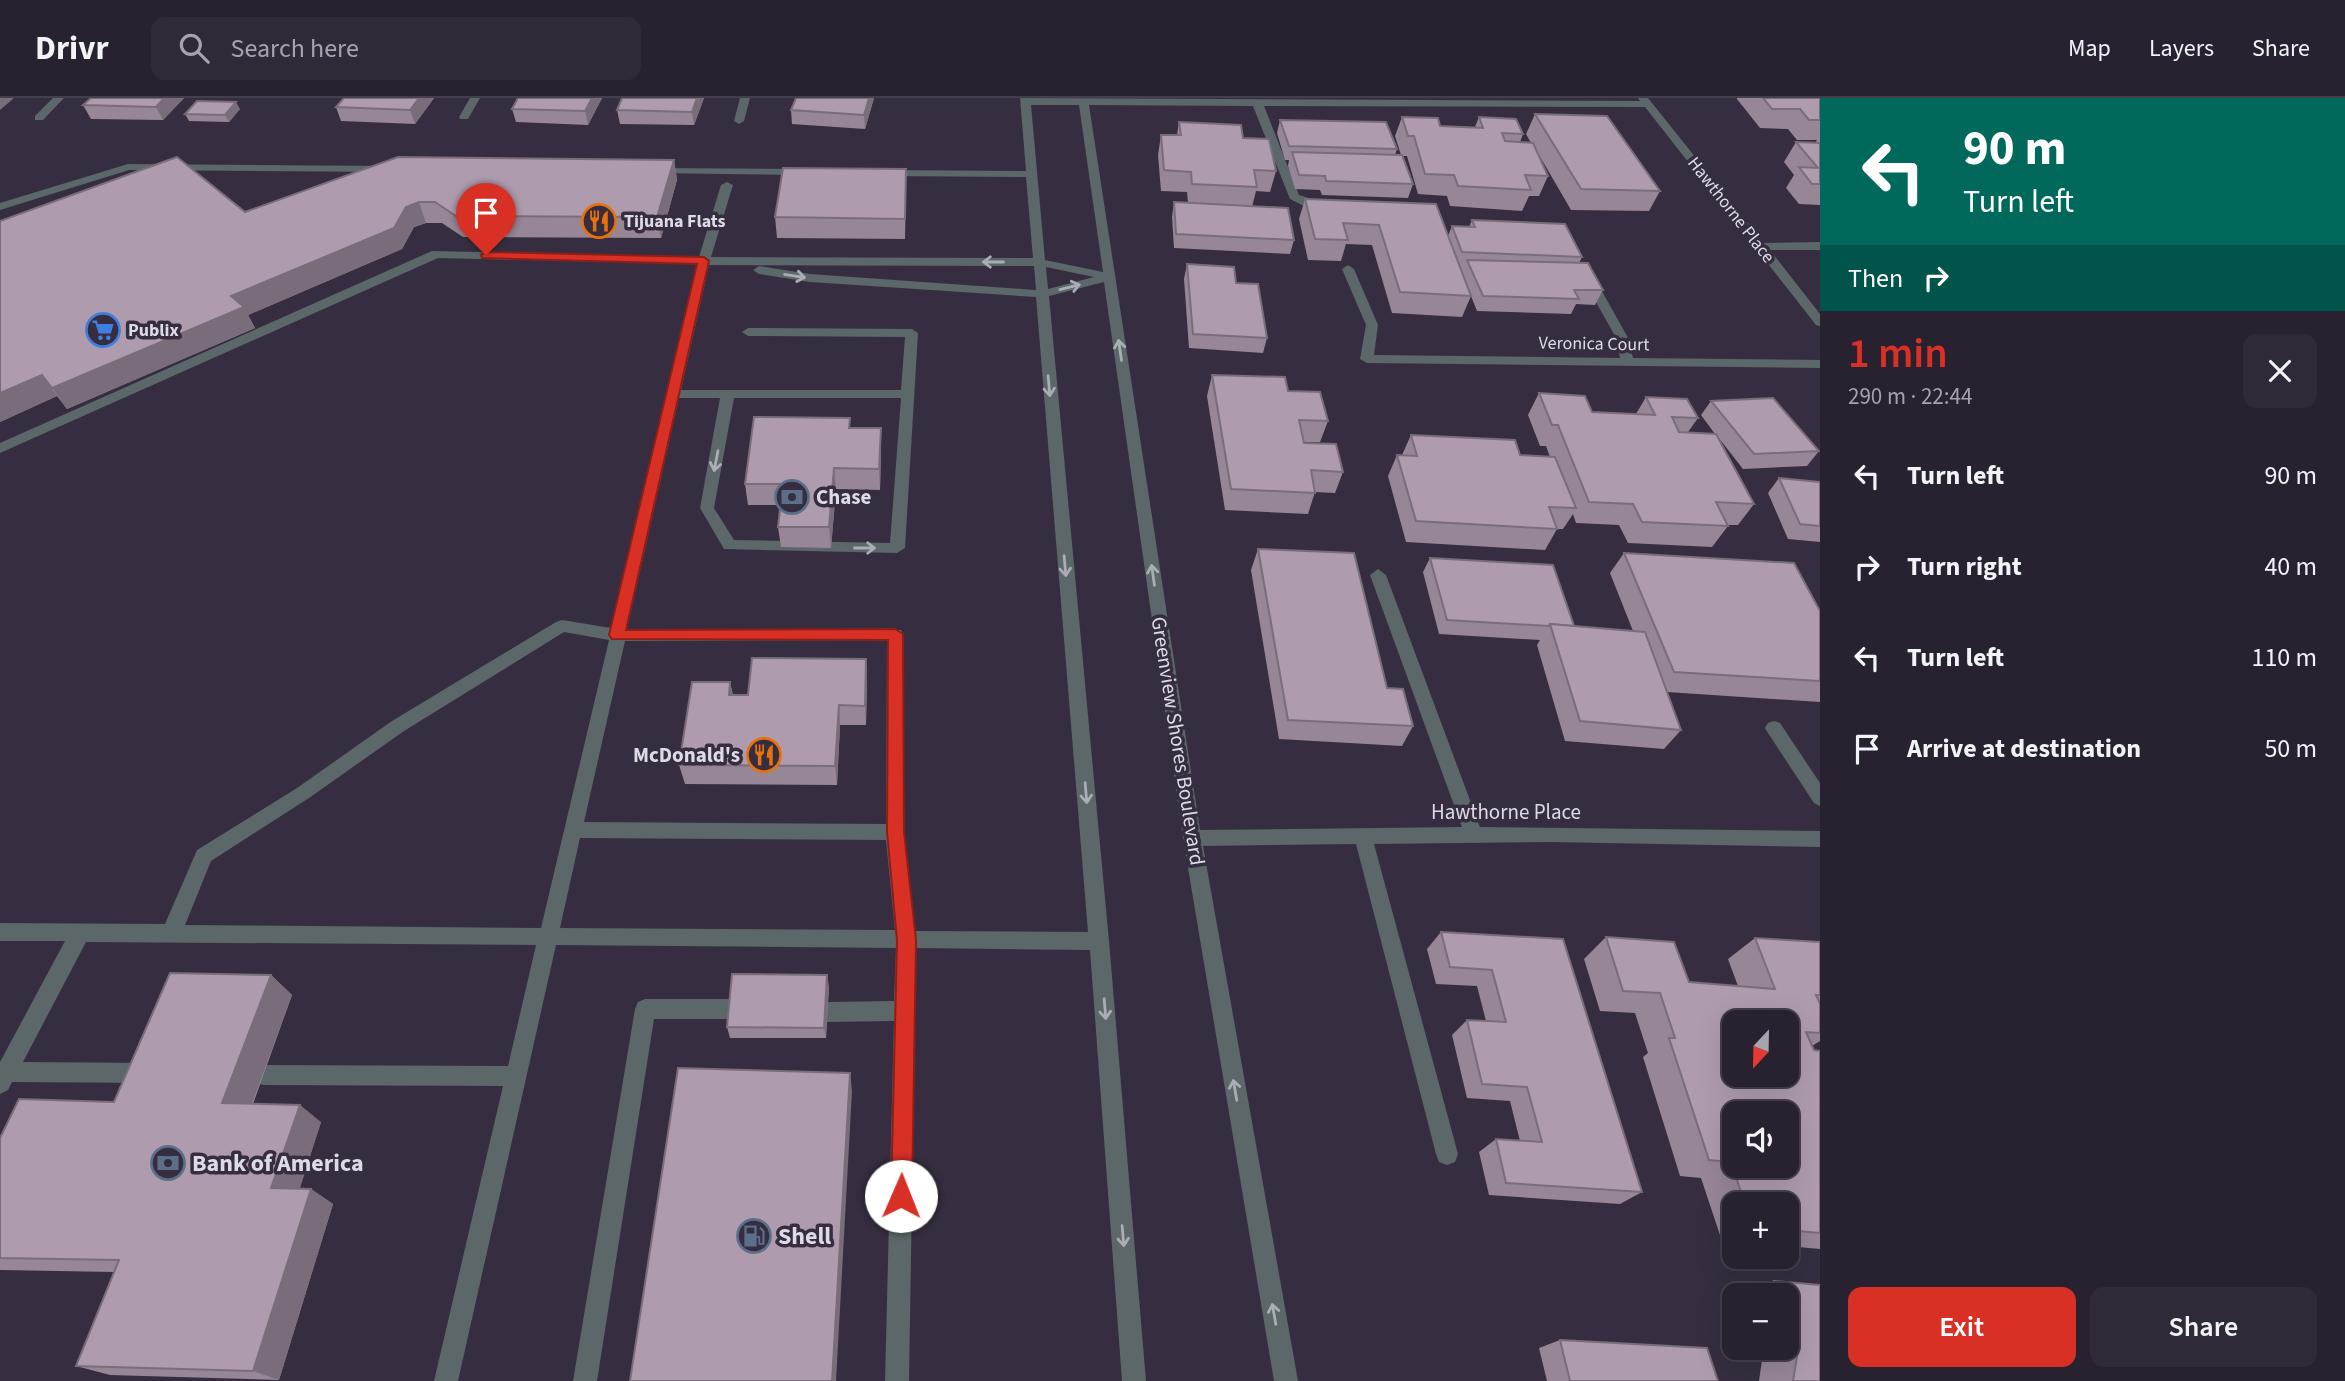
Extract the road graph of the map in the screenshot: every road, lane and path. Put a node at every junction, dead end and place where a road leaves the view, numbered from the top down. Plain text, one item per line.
1 (59, 98) edge
2 (475, 98) edge
3 (745, 98) edge
4 (1025, 100) edge
5 (1083, 100) edge
6 (1432, 100) edge
7 (1645, 101) edge
8 (1257, 102) junction
9 (464, 117) dead end
10 (39, 118) dead end
11 (739, 121) dead end
12 (405, 169) edge
13 (641, 171) edge
14 (821, 172) edge
15 (877, 173) edge
16 (1031, 174) junction
17 (727, 185) dead end
18 (0, 207) edge
19 (1334, 207) edge
20 (1820, 246) edge
21 (1761, 247) junction
22 (704, 261) junction
23 (1578, 261) edge
24 (1038, 262) junction
25 (1348, 269) edge
26 (1109, 277) junction
27 (1041, 294) junction
28 (1802, 299) junction
29 (1820, 302) edge
30 (1820, 322) edge
31 (748, 332) dead end
32 (1628, 362) junction
33 (1820, 364) edge
34 (673, 394) junction
35 (728, 394) junction
36 (908, 394) junction
37 (0, 448) edge
38 (1378, 575) dead end
39 (617, 635) junction
40 (1774, 729) dead end
41 (1820, 798) edge
42 (573, 830) junction
43 (895, 832) junction
44 (1474, 835) junction
45 (1363, 836) junction
46 (1192, 838) junction
47 (1820, 839) edge
48 (0, 932) edge
49 (81, 932) junction
50 (171, 934) junction
51 (548, 938) junction
52 (906, 940) junction
53 (1099, 941) junction
54 (733, 1009) edge
55 (905, 1011) junction
56 (827, 1012) edge
57 (161, 1073) edge
58 (263, 1075) dead end
59 (516, 1076) junction
60 (3, 1078) edge
61 (1447, 1154) dead end
62 (446, 1381) edge
63 (585, 1381) edge
64 (897, 1381) edge
65 (1134, 1381) edge
66 (1286, 1381) edge

1 - 10 street
2 - 9 street
3 - 11 street
4 - 5 street
4 - 16 street
5 - 8 street
5 - 26 street, Greenview Shores Boulevard
6 - 7 street
6 - 8 street
7 - 21 street, Hawthorne Place
8 - 19 street
12 - 18 street
13 - 14 street
15 - 16 street
16 - 24 street
17 - 22 street
20 - 21 street
21 - 28 street, Hawthorne Place
24 -> 22 street
22 -> 27 street
22 - 34 street
22 - 37 street
23 - 32 street
24 - 26 street
24 - 27 street
25 - 32 street, Veronica Court
27 -> 26 street
46 -> 26 street, Greenview Shores Boulevard
27 -> 53 street
28 - 29 street
28 - 30 street, Hawthorne Place
31 - 36 street
32 - 33 street, Veronica Court
34 - 35 street
34 - 39 street
35 - 36 street
35 -> 36 street
38 - 44 street
39 - 42 street
39 - 43 street
39 - 50 street
40 - 41 street
42 - 43 street
42 - 51 street
43 - 52 street
44 - 45 street, Hawthorne Place
44 - 47 street, Hawthorne Place
45 - 46 street, Hawthorne Place
45 - 61 street
66 -> 46 street, Greenview Shores Boulevard
48 - 49 street
49 - 50 street
49 - 60 street
50 - 51 street
51 - 52 street
51 - 59 street
52 - 53 street
52 - 55 street
53 -> 65 street
54 - 63 street
55 - 56 street
55 - 64 street
57 - 60 street
58 - 59 street
59 - 62 street

